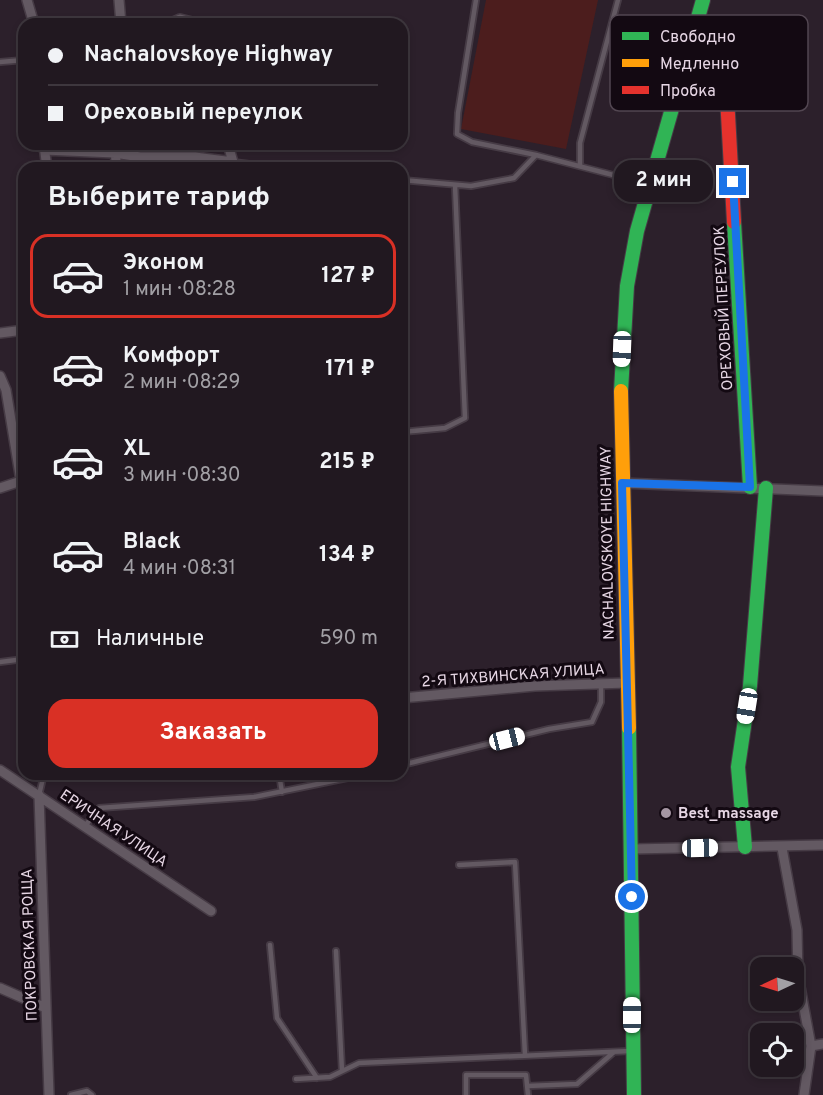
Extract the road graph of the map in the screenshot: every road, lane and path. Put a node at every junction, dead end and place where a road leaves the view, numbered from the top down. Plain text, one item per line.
1 (27, 0) edge
2 (119, 0) edge
3 (476, 0) edge
4 (618, 0) edge
5 (703, 0) edge
6 (614, 15) edge
7 (698, 15) edge
8 (32, 18) edge
9 (120, 18) edge
10 (610, 30) edge
11 (18, 60) edge
12 (0, 62) edge
13 (670, 111) edge
14 (728, 111) edge
15 (80, 150) edge
16 (115, 153) junction
17 (536, 155) junction
18 (116, 162) edge
19 (221, 162) edge
20 (580, 166) junction
21 (408, 181) edge
22 (650, 184) junction
23 (455, 185) junction
24 (18, 331) edge
25 (0, 333) edge
26 (0, 376) edge
27 (408, 431) edge
28 (18, 458) edge
29 (18, 482) edge
30 (622, 483) junction
31 (750, 487) junction
32 (0, 488) edge
33 (766, 488) junction
34 (823, 491) edge
35 (18, 660) edge
36 (0, 662) edge
37 (601, 683) junction
38 (627, 683) junction
39 (408, 698) edge
40 (408, 764) edge
41 (0, 770) edge
42 (43, 780) edge
43 (280, 780) edge
44 (339, 780) edge
45 (282, 792) junction
46 (39, 795) junction
47 (85, 826) junction
48 (823, 845) edge
49 (745, 847) junction
50 (782, 848) junction
51 (632, 849) junction
52 (459, 865) dead end
53 (212, 911) dead end
54 (270, 945) dead end
55 (336, 951) dead end
56 (0, 988) edge
57 (46, 1008) junction
58 (823, 1044) edge
59 (811, 1046) junction
60 (633, 1050) junction
61 (615, 1051) junction
62 (525, 1055) junction
63 (342, 1071) junction
64 (317, 1078) junction
65 (296, 1079) dead end
66 (527, 1086) junction
67 (49, 1095) edge
68 (71, 1095) edge
69 (92, 1095) edge
70 (466, 1095) edge
71 (528, 1095) edge
72 (634, 1095) edge
73 (804, 1095) edge

1 - 8 street
2 - 9 street
3 - 17 lane
4 - 6 lane
5 - 7 main road, NACHALOVSKOYE HIGHWAY
10 - 20 lane
11 - 12 lane
13 - 22 main road, NACHALOVSKOYE HIGHWAY
14 - 31 main road, ОРЕХОВЫЙ ПЕРЕУЛОК
15 - 16 street
16 - 18 street
16 - 19 street
17 - 20 lane
17 - 23 lane
20 - 22 lane
21 - 23 lane
22 - 30 main road, NACHALOVSKOYE HIGHWAY
23 - 27 lane
24 - 25 street
26 - 28 street
29 - 32 street
30 - 31 street
30 - 38 main road, NACHALOVSKOYE HIGHWAY
31 - 33 street
33 - 34 street
33 - 49 main road
35 - 36 lane
37 - 38 street, 2-Я ТИХВИНСКАЯ УЛИЦА
37 - 39 street, 2-Я ТИХВИНСКАЯ УЛИЦА
37 - 40 lane
38 - 51 main road, NACHALOVSKOYE HIGHWAY
41 - 46 street, ЕРИЧНАЯ УЛИЦА
42 - 46 lane
43 - 45 lane
44 - 45 lane
45 - 47 lane
46 - 47 street, ЕРИЧНАЯ УЛИЦА
46 - 57 street, ПОКРОВСКАЯ РОЩА
47 - 53 street, ЕРИЧНАЯ УЛИЦА
48 - 50 street
49 - 50 street
49 - 51 street
50 - 59 street
51 - 60 main road, NACHALOVSKOYE HIGHWAY
52 - 62 lane
54 - 64 lane
55 - 63 lane
56 - 57 street
57 - 67 street, ПОКРОВСКАЯ РОЩА
58 - 59 street
59 - 73 street
60 - 61 lane
60 - 72 main road, NACHALOVSKOYE HIGHWAY
61 - 62 lane
61 - 66 lane
62 - 63 lane
63 - 64 lane
64 - 65 lane
66 - 70 lane
66 - 71 lane
68 - 69 lane

